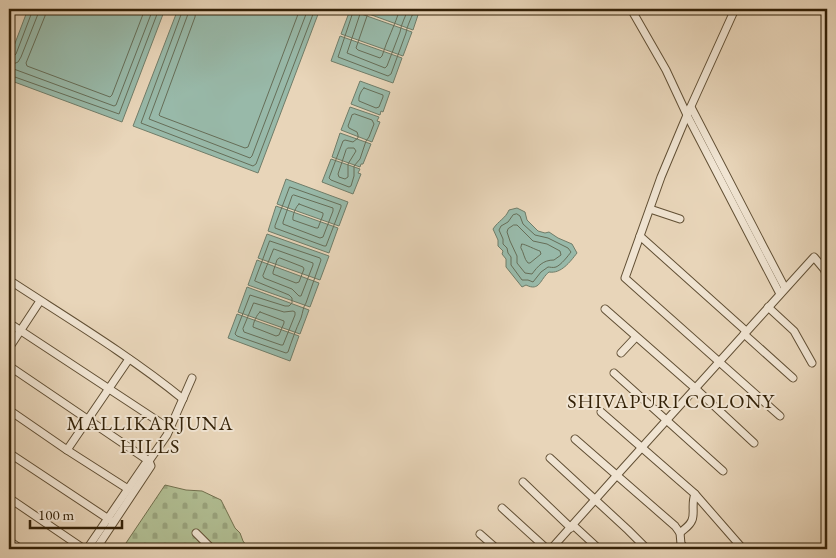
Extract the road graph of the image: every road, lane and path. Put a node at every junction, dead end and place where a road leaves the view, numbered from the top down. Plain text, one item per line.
1 (631, 9) edge
2 (734, 9) edge
3 (691, 107) junction
4 (686, 115) junction
5 (737, 204) junction
6 (650, 209) junction
7 (680, 219) dead end
8 (640, 236) junction
9 (827, 276) edge
10 (9, 280) edge
11 (786, 288) junction
12 (780, 294) junction
13 (40, 301) junction
14 (768, 307) junction
15 (606, 309) dead end
16 (9, 323) edge
17 (20, 331) junction
18 (745, 332) junction
19 (636, 337) junction
20 (9, 348) edge
21 (621, 353) dead end
22 (129, 359) junction
23 (719, 362) junction
24 (812, 363) dead end
25 (9, 366) edge
26 (614, 373) dead end
27 (192, 378) dead end
28 (793, 378) dead end
29 (695, 388) junction
30 (108, 389) junction
31 (184, 399) junction
32 (9, 410) edge
33 (601, 412) dead end
34 (780, 416) dead end
35 (87, 420) junction
36 (666, 420) junction
37 (170, 429) junction
38 (575, 439) dead end
39 (754, 443) dead end
40 (642, 448) junction
41 (67, 450) junction
42 (9, 453) edge
43 (550, 458) dead end
44 (149, 461) junction
45 (723, 471) dead end
46 (616, 475) junction
47 (523, 482) dead end
48 (128, 489) junction
49 (695, 494) junction
50 (9, 498) edge
51 (595, 500) junction
52 (502, 508) dead end
53 (111, 521) junction
54 (572, 527) junction
55 (196, 533) dead end
56 (680, 533) junction
57 (480, 534) dead end
58 (9, 541) edge
59 (21, 549) edge
60 (86, 549) edge
61 (96, 549) edge
62 (212, 549) edge
63 (498, 549) edge
64 (546, 549) edge
65 (552, 549) edge
66 (599, 549) edge
67 (647, 549) edge
68 (686, 549) edge
69 (743, 549) edge

1 - 4 street
2 - 3 street
3 - 4 street
3 - 5 street
4 - 5 street
4 - 6 street
5 - 11 street
5 - 12 street
6 - 7 street
6 - 8 street
8 - 18 street
8 - 23 street
9 - 11 street
10 - 13 street
11 - 12 street
12 - 14 street
13 - 17 street
13 - 22 street
14 - 18 street
14 - 24 street
15 - 19 street
16 - 17 street
17 - 20 street
17 - 30 street
18 - 23 street
18 - 28 street
19 - 21 street
19 - 29 street
22 - 30 street
22 - 31 street
23 - 29 street
23 - 34 street
25 - 35 street
26 - 36 street
27 - 31 street
29 - 36 street
29 - 39 street
30 - 35 street
30 - 37 street
31 - 37 street
32 - 41 street
33 - 40 street
35 - 41 street
35 - 44 street
36 - 40 street
36 - 45 street
37 - 44 street
38 - 46 street
40 - 46 street
40 - 49 street
41 - 48 street
42 - 53 street
43 - 51 street
44 - 48 street
44 - 53 street
46 - 51 street
46 - 56 street
47 - 54 street
48 - 53 street
49 - 56 street
49 - 69 street
50 - 60 street
51 - 54 street
51 - 67 street
52 - 64 street
53 - 60 street
53 - 61 street
54 - 65 street
54 - 66 street
55 - 62 street
56 - 68 street
57 - 63 street
58 - 59 street

